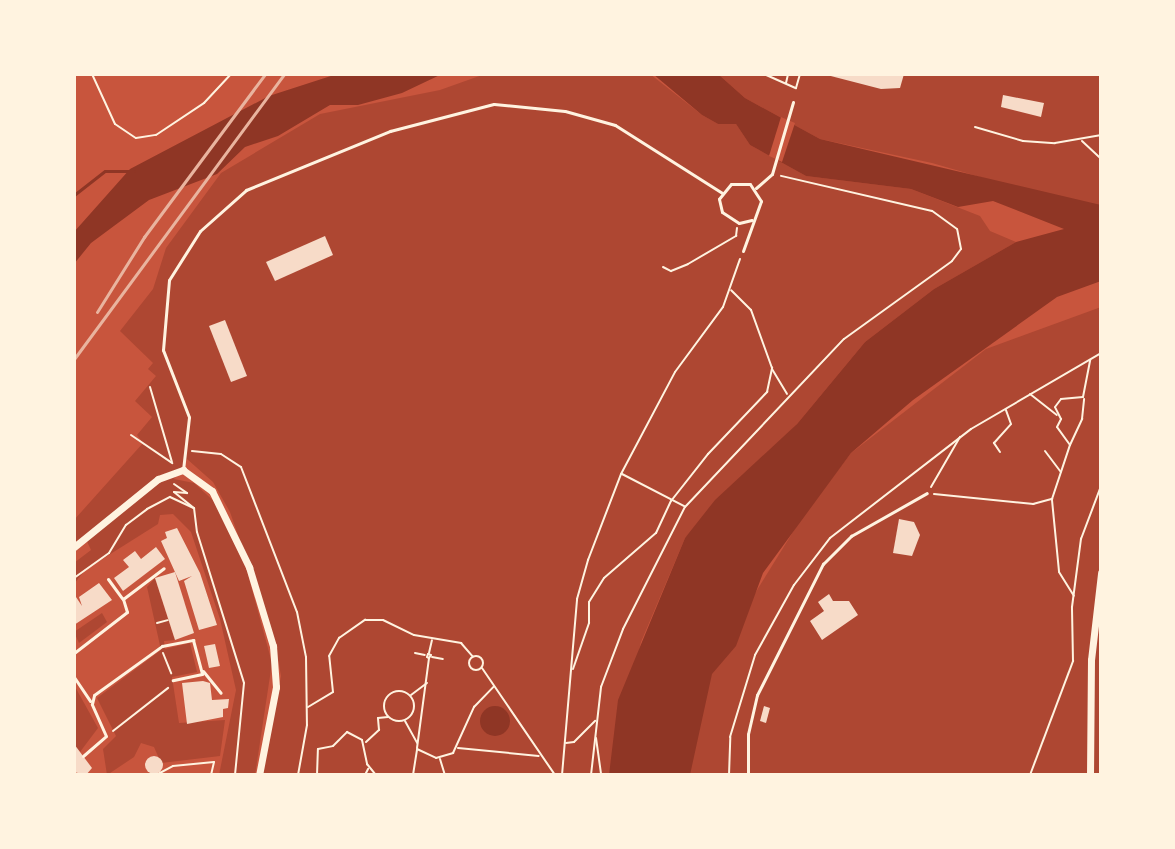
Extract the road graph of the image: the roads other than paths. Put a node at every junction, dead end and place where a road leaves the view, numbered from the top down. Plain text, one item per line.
1 (793, 102) dead end
2 (756, 189) junction
3 (722, 193) junction
4 (752, 220) junction
5 (743, 251) road end
6 (183, 470) junction
7 (927, 493) road end
8 (74, 547) edge
9 (164, 568) dead end
10 (1101, 573) edge
11 (108, 579) dead end
12 (1100, 592) edge
13 (123, 599) junction
14 (74, 653) edge
15 (203, 671) junction
16 (74, 677) edge
17 (173, 680) road end
18 (221, 693) dead end
19 (92, 704) junction
20 (83, 756) dead end
21 (259, 775) edge
22 (748, 775) edge
23 (1090, 775) edge

1 - 2 lane
2 - 3 lane
2 - 4 lane
3 - 4 lane
3 - 6 lane
4 - 5 lane
6 - 8 street
6 - 21 street
7 - 22 lane
9 - 13 lane
10 - 12 street
11 - 13 lane
12 - 23 street
13 - 14 lane
15 - 17 lane
15 - 18 lane
15 - 19 lane
16 - 19 lane
19 - 20 lane

